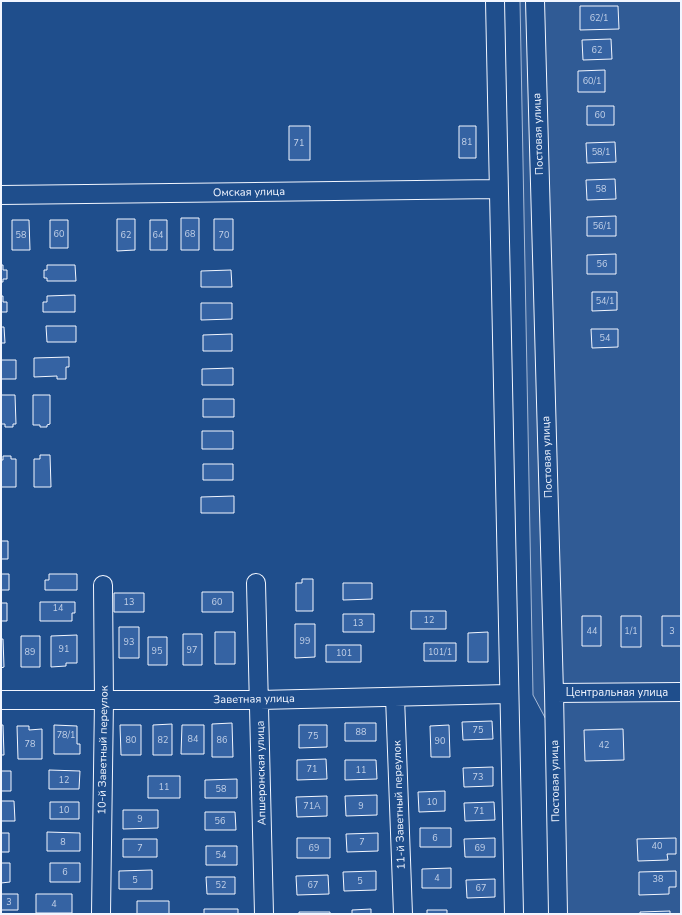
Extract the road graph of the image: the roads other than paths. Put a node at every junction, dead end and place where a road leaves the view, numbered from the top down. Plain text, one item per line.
1 (495, 1) edge
2 (535, 1) edge
3 (498, 190) junction
4 (1, 195) edge
5 (256, 583) dead end
6 (103, 586) dead end
7 (681, 692) edge
8 (554, 693) junction
9 (508, 694) junction
10 (395, 697) junction
11 (1, 700) edge
12 (104, 700) junction
13 (260, 700) junction
14 (101, 914) edge
15 (264, 914) edge
16 (403, 914) edge
17 (514, 914) edge
18 (558, 914) edge

1 - 3 street
2 - 8 street, Постовая улица
3 - 4 street, Омская улица
3 - 9 street
5 - 13 street, Апшеронская улица
6 - 12 street, 10-й Заветный переулок
7 - 8 street, Центральная улица
8 - 18 street, Постовая улица
9 - 10 street, Заветная улица
9 - 17 street
10 - 13 street, Заветная улица
10 - 16 street, 11-й Заветный переулок
11 - 12 street, Заветная улица
12 - 13 street, Заветная улица
12 - 14 street, 10-й Заветный переулок
13 - 15 street, Апшеронская улица

